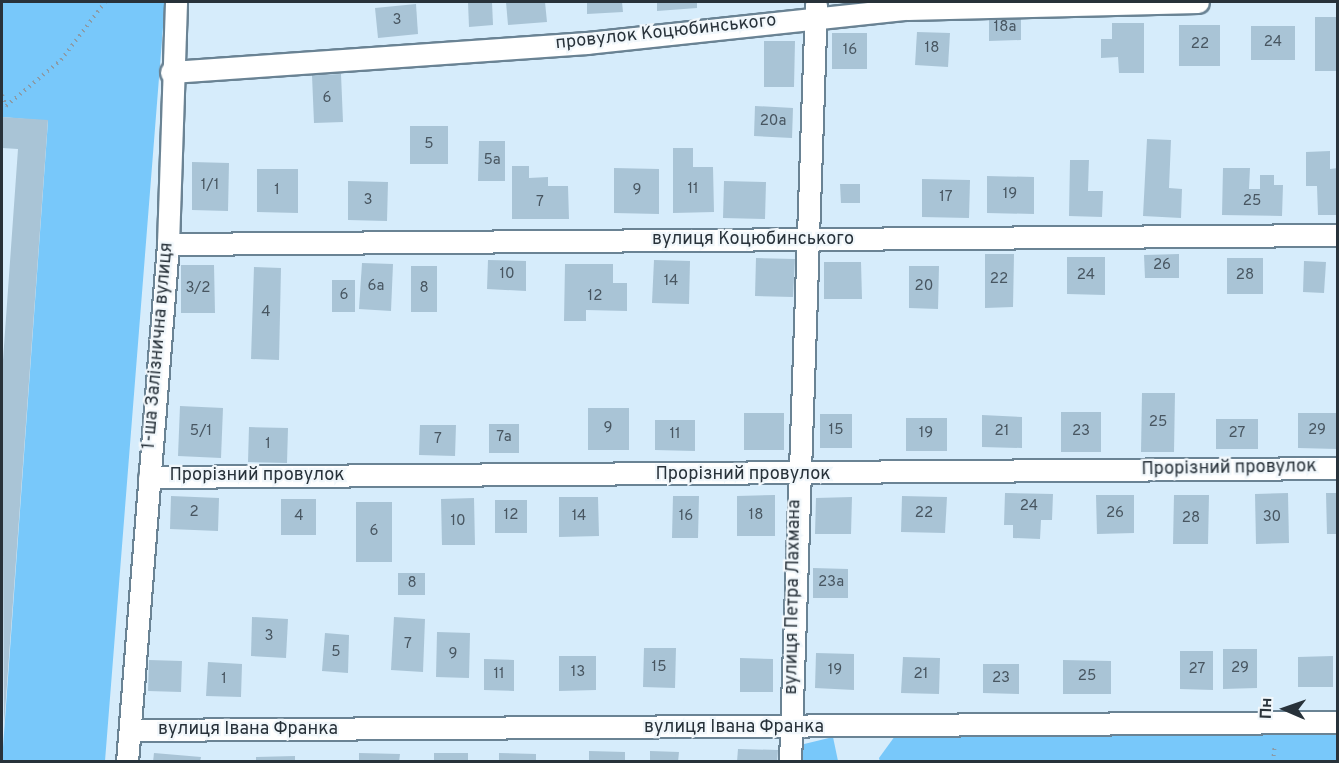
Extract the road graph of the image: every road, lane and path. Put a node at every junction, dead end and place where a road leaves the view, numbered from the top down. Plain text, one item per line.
1 (105, 2) edge
2 (176, 2) edge
3 (1198, 2) edge
4 (816, 8) edge
5 (171, 72) junction
6 (2, 95) edge
7 (1338, 236) edge
8 (808, 239) junction
9 (168, 244) junction
10 (1338, 468) edge
11 (797, 475) junction
12 (149, 477) junction
13 (1338, 722) edge
14 (791, 727) junction
15 (130, 730) junction
16 (127, 762) edge
17 (790, 762) edge

1 - 6 path
2 - 5 street, 1-ша Залізнична вулиця
3 - 4 street, провулок Коцюбинського
4 - 5 street, провулок Коцюбинського
4 - 8 street, вулиця Петра Лахмана
5 - 9 street, 1-ша Залізнична вулиця
7 - 8 street, вулиця Коцюбинського
8 - 9 street, вулиця Коцюбинського
8 - 11 street, вулиця Петра Лахмана
9 - 12 street, 1-ша Залізнична вулиця
10 - 11 street, Прорізний провулок
11 - 12 street, Прорізний провулок
11 - 14 street, вулиця Петра Лахмана
12 - 15 street, 1-ша Залізнична вулиця
13 - 14 street, вулиця Івана Франка
14 - 15 street, вулиця Івана Франка
14 - 17 street, вулиця Петра Лахмана
15 - 16 street, 1-ша Залізнична вулиця

